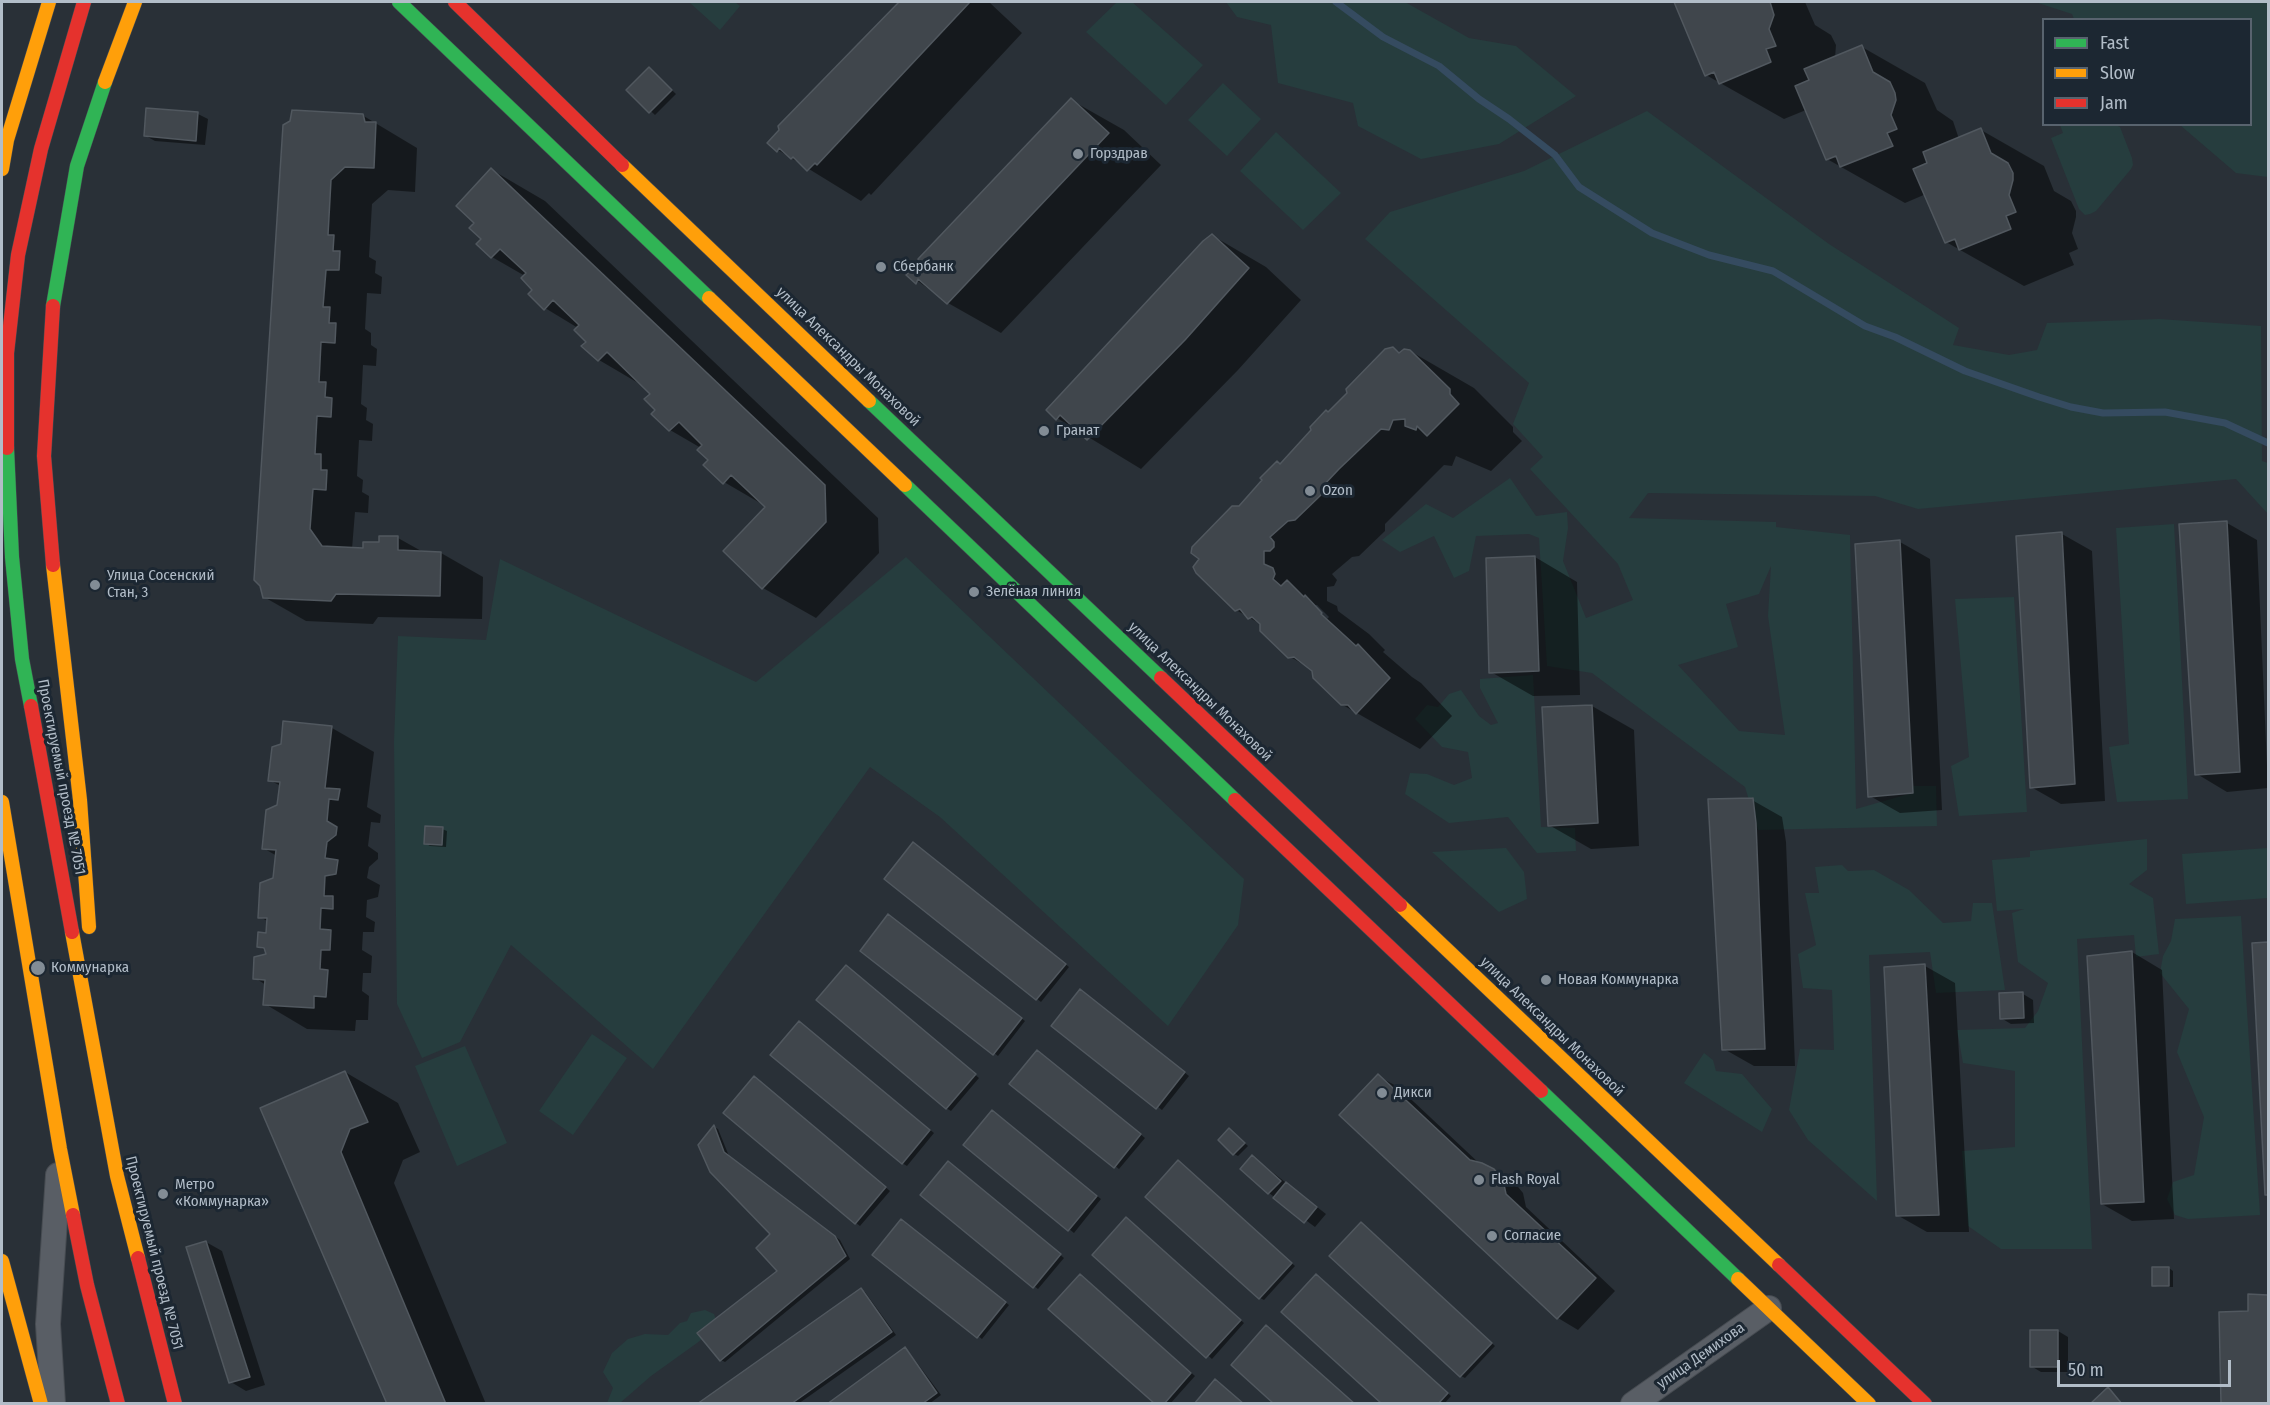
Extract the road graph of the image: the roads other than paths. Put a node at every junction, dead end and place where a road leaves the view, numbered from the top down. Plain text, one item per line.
1 (49, 2) edge
2 (84, 2) edge
3 (135, 2) edge
4 (399, 2) edge
5 (455, 2) edge
6 (2, 169) edge
7 (2, 802) edge
8 (92, 1036) junction
9 (60, 1149) junction
10 (2, 1262) edge
11 (1769, 1308) junction
12 (41, 1404) edge
13 (53, 1404) edge
14 (118, 1404) edge
15 (175, 1404) edge
16 (1633, 1404) edge
17 (1869, 1404) edge
18 (1925, 1404) edge

1 - 6 main road
2 - 8 main road, Проектируемый проезд № 7051
3 - 8 main road
4 - 11 main road
5 - 18 main road, улица Александры Монаховой
7 - 9 main road
8 - 15 main road, Проектируемый проезд № 7051
9 - 13 street
9 - 14 main road
10 - 12 main road
11 - 16 street, улица Демихова
11 - 17 main road

